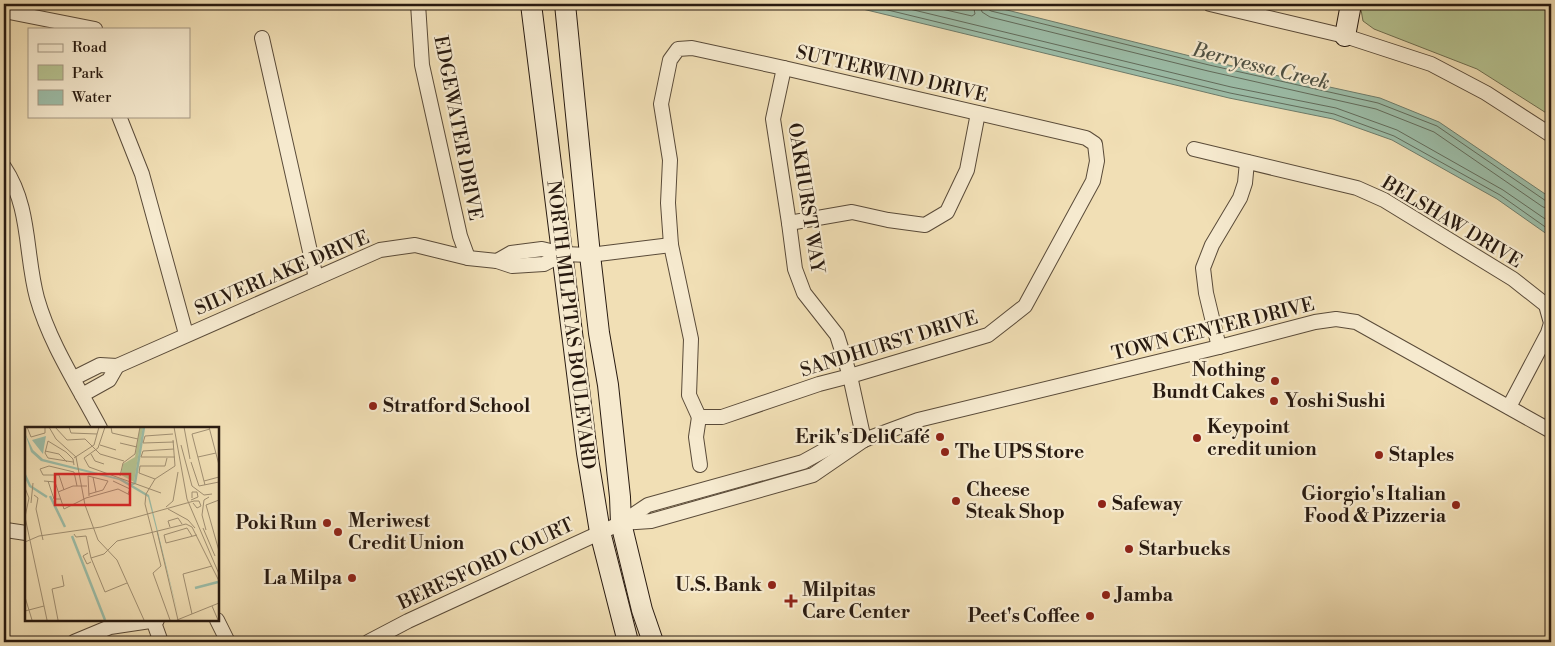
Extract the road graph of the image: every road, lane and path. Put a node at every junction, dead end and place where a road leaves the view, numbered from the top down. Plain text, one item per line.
1 (418, 4) edge
2 (531, 4) edge
3 (564, 4) edge
4 (1210, 4) edge
5 (1352, 4) edge
6 (4, 11) edge
7 (90, 28) edge
8 (1345, 36) junction
9 (262, 38) dead end
10 (784, 68) junction
11 (978, 113) junction
12 (120, 118) edge
13 (1551, 135) edge
14 (1096, 144) joint
15 (1194, 150) dead end
16 (1247, 162) junction
17 (4, 167) edge
18 (790, 223) junction
19 (671, 245) junction
20 (563, 254) junction
21 (590, 255) junction
22 (468, 258) junction
23 (316, 278) junction
24 (186, 334) junction
25 (1219, 347) junction
26 (117, 366) junction
27 (850, 376) junction
28 (74, 378) junction
29 (82, 395) junction
30 (1509, 408) junction
31 (699, 417) junction
32 (99, 427) edge
33 (1551, 431) edge
34 (864, 440) junction
35 (700, 465) dead end
36 (621, 523) junction
37 (4, 528) edge
38 (25, 532) edge
39 (600, 532) junction
40 (148, 621) edge
41 (154, 621) edge
42 (218, 621) edge
43 (82, 641) edge
44 (161, 642) edge
45 (228, 642) edge
46 (368, 642) edge
47 (628, 642) edge
48 (653, 642) edge

1 - 22 street, EDGEWATER DRIVE
2 - 20 main road, NORTH MILPITAS BOULEVARD
3 - 21 main road, NORTH MILPITAS BOULEVARD
4 - 8 street
5 - 8 main road
6 - 7 street
8 - 13 street
9 - 23 street
10 - 11 street, SUTTERWIND DRIVE
10 - 18 street, OAKHURST WAY
10 - 19 street, SUTTERWIND DRIVE
11 - 14 street, SUTTERWIND DRIVE
11 - 18 street
12 - 24 street
14 - 27 street, SANDHURST DRIVE
15 - 16 street, BELSHAW DRIVE
16 - 25 street
16 - 30 street, BELSHAW DRIVE
17 - 28 street
18 - 27 street, OAKHURST WAY
19 - 21 street, SILVERLAKE DRIVE
19 - 31 street
20 - 21 street, SILVERLAKE DRIVE
20 - 22 street, SILVERLAKE DRIVE
20 - 39 main road, NORTH MILPITAS BOULEVARD
21 - 36 main road, NORTH MILPITAS BOULEVARD
22 - 23 street, SILVERLAKE DRIVE
23 - 24 street, SILVERLAKE DRIVE
24 - 26 street, SILVERLAKE DRIVE
25 - 30 street, TOWN CENTER DRIVE
25 - 34 street, TOWN CENTER DRIVE
26 - 28 street, SILVERLAKE DRIVE
26 - 29 street, SILVERLAKE DRIVE
27 - 31 street, SANDHURST DRIVE
27 - 34 street, OAKHURST WAY
28 - 29 street
29 - 32 street
30 - 33 street, TOWN CENTER DRIVE
31 - 35 street
34 - 36 street, TOWN CENTER DRIVE
36 - 39 street, BERESFORD COURT
36 - 48 main road, NORTH MILPITAS BOULEVARD
37 - 38 street
39 - 46 street, BERESFORD COURT
39 - 47 main road, NORTH MILPITAS BOULEVARD
40 - 43 street
41 - 44 street
42 - 45 street

